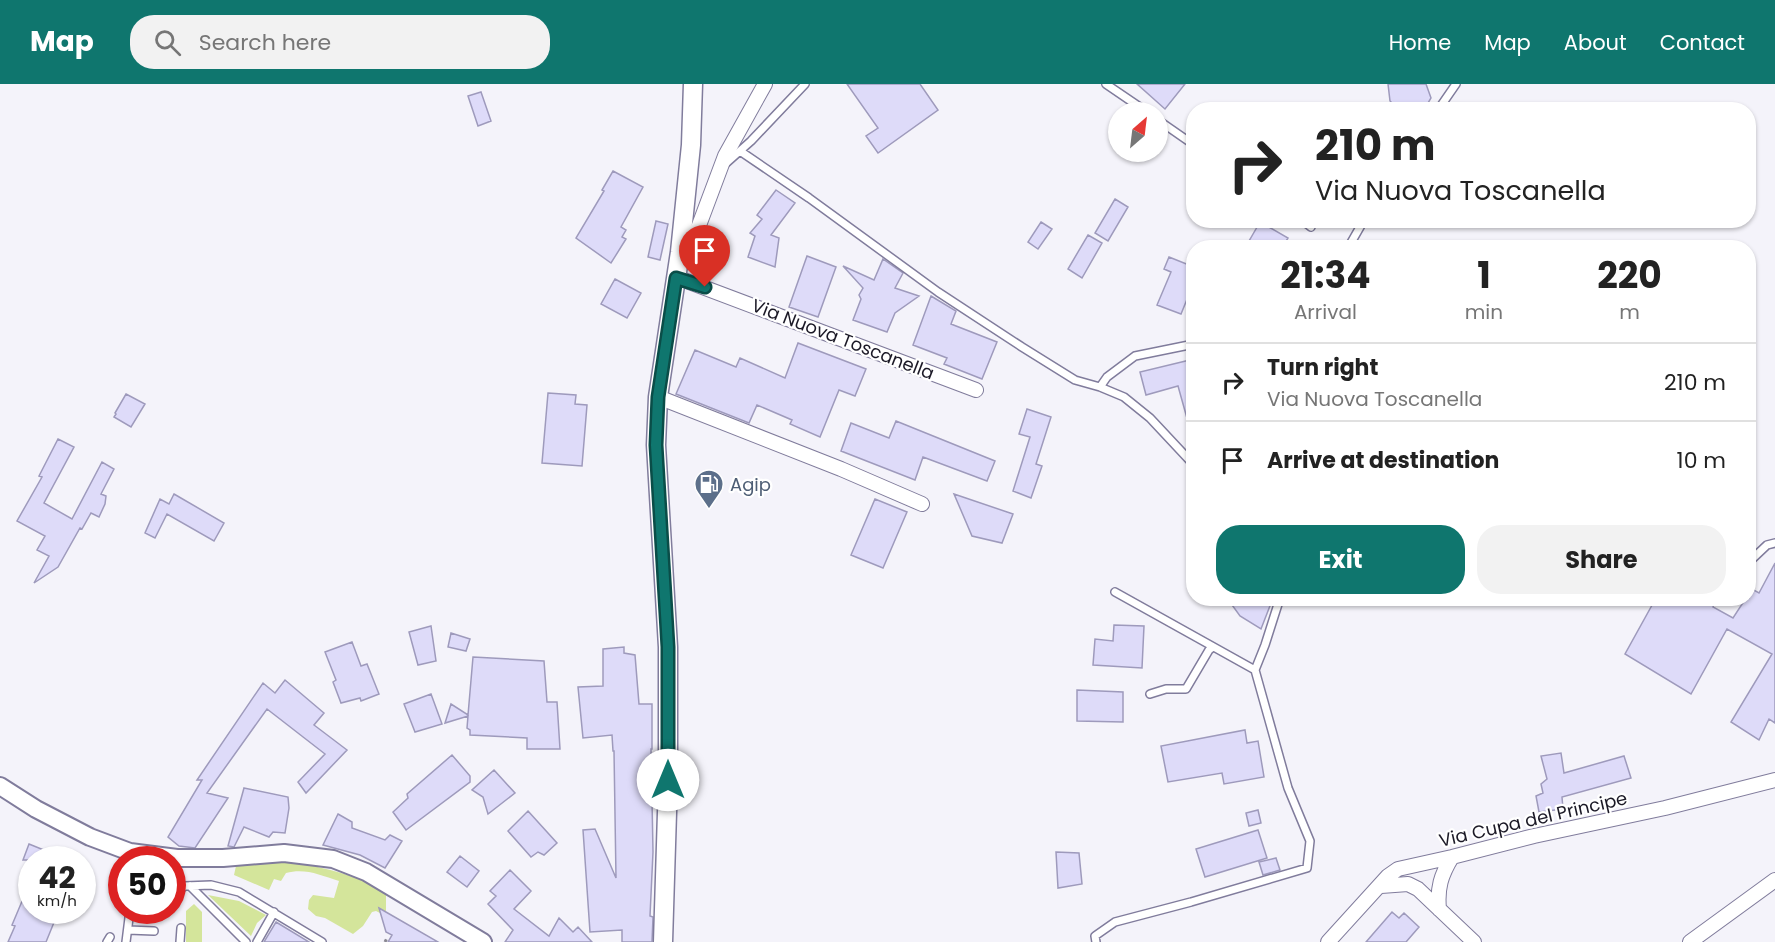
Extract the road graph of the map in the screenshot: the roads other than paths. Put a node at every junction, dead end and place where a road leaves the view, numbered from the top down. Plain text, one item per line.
1 (693, 84) edge
2 (765, 84) edge
3 (805, 84) edge
4 (1107, 84) edge
5 (1456, 84) edge
6 (1133, 102) edge
7 (1444, 102) edge
8 (1168, 127) edge
9 (1186, 139) edge
10 (740, 151) junction
11 (720, 169) junction
12 (680, 252) junction
13 (676, 278) junction
14 (1186, 346) edge
15 (1100, 387) junction
16 (976, 390) dead end
17 (658, 397) junction
18 (1186, 456) edge
19 (922, 504) dead end
20 (1775, 543) edge
21 (1756, 555) edge
22 (1115, 592) dead end
23 (1277, 606) edge
24 (1213, 647) junction
25 (1255, 670) junction
26 (1150, 694) dead end
27 (1775, 780) edge
28 (0, 786) edge
29 (108, 848) edge
30 (1452, 857) junction
31 (186, 858) edge
32 (1775, 880) edge
33 (186, 886) edge
34 (190, 886) junction
35 (1381, 886) junction
36 (1439, 909) junction
37 (274, 912) junction
38 (129, 924) edge
39 (181, 928) dead end
40 (128, 930) junction
41 (154, 931) dead end
42 (126, 942) edge
43 (180, 942) edge
44 (246, 942) edge
45 (258, 942) edge
46 (322, 942) edge
47 (483, 942) edge
48 (663, 942) edge
49 (1096, 942) edge
50 (1328, 942) edge
51 (1474, 942) edge
52 (1690, 942) edge

1 - 12 main road
2 - 11 street
3 - 10 lane
4 - 6 lane
5 - 7 lane
8 - 9 lane
10 - 11 lane
10 - 15 lane
11 - 12 street
12 - 13 main road
13 - 16 street, Via Nuova Toscanella
13 - 17 main road
14 - 15 lane
15 - 18 lane
17 - 19 street
17 - 48 main road
20 - 21 lane
22 - 24 lane
23 - 25 lane
24 - 25 lane
24 - 26 lane
25 - 49 lane
27 - 30 street, Via Cupa del Principe
28 - 29 street
30 - 35 street, Via Cupa del Principe
30 - 36 street
31 - 47 street
32 - 52 street
33 - 34 lane
34 - 37 lane
34 - 44 lane
35 - 36 street
35 - 50 street, Via Cupa del Principe
36 - 51 street
37 - 45 lane
37 - 46 lane
38 - 40 lane
39 - 43 lane
40 - 41 lane
40 - 42 lane

